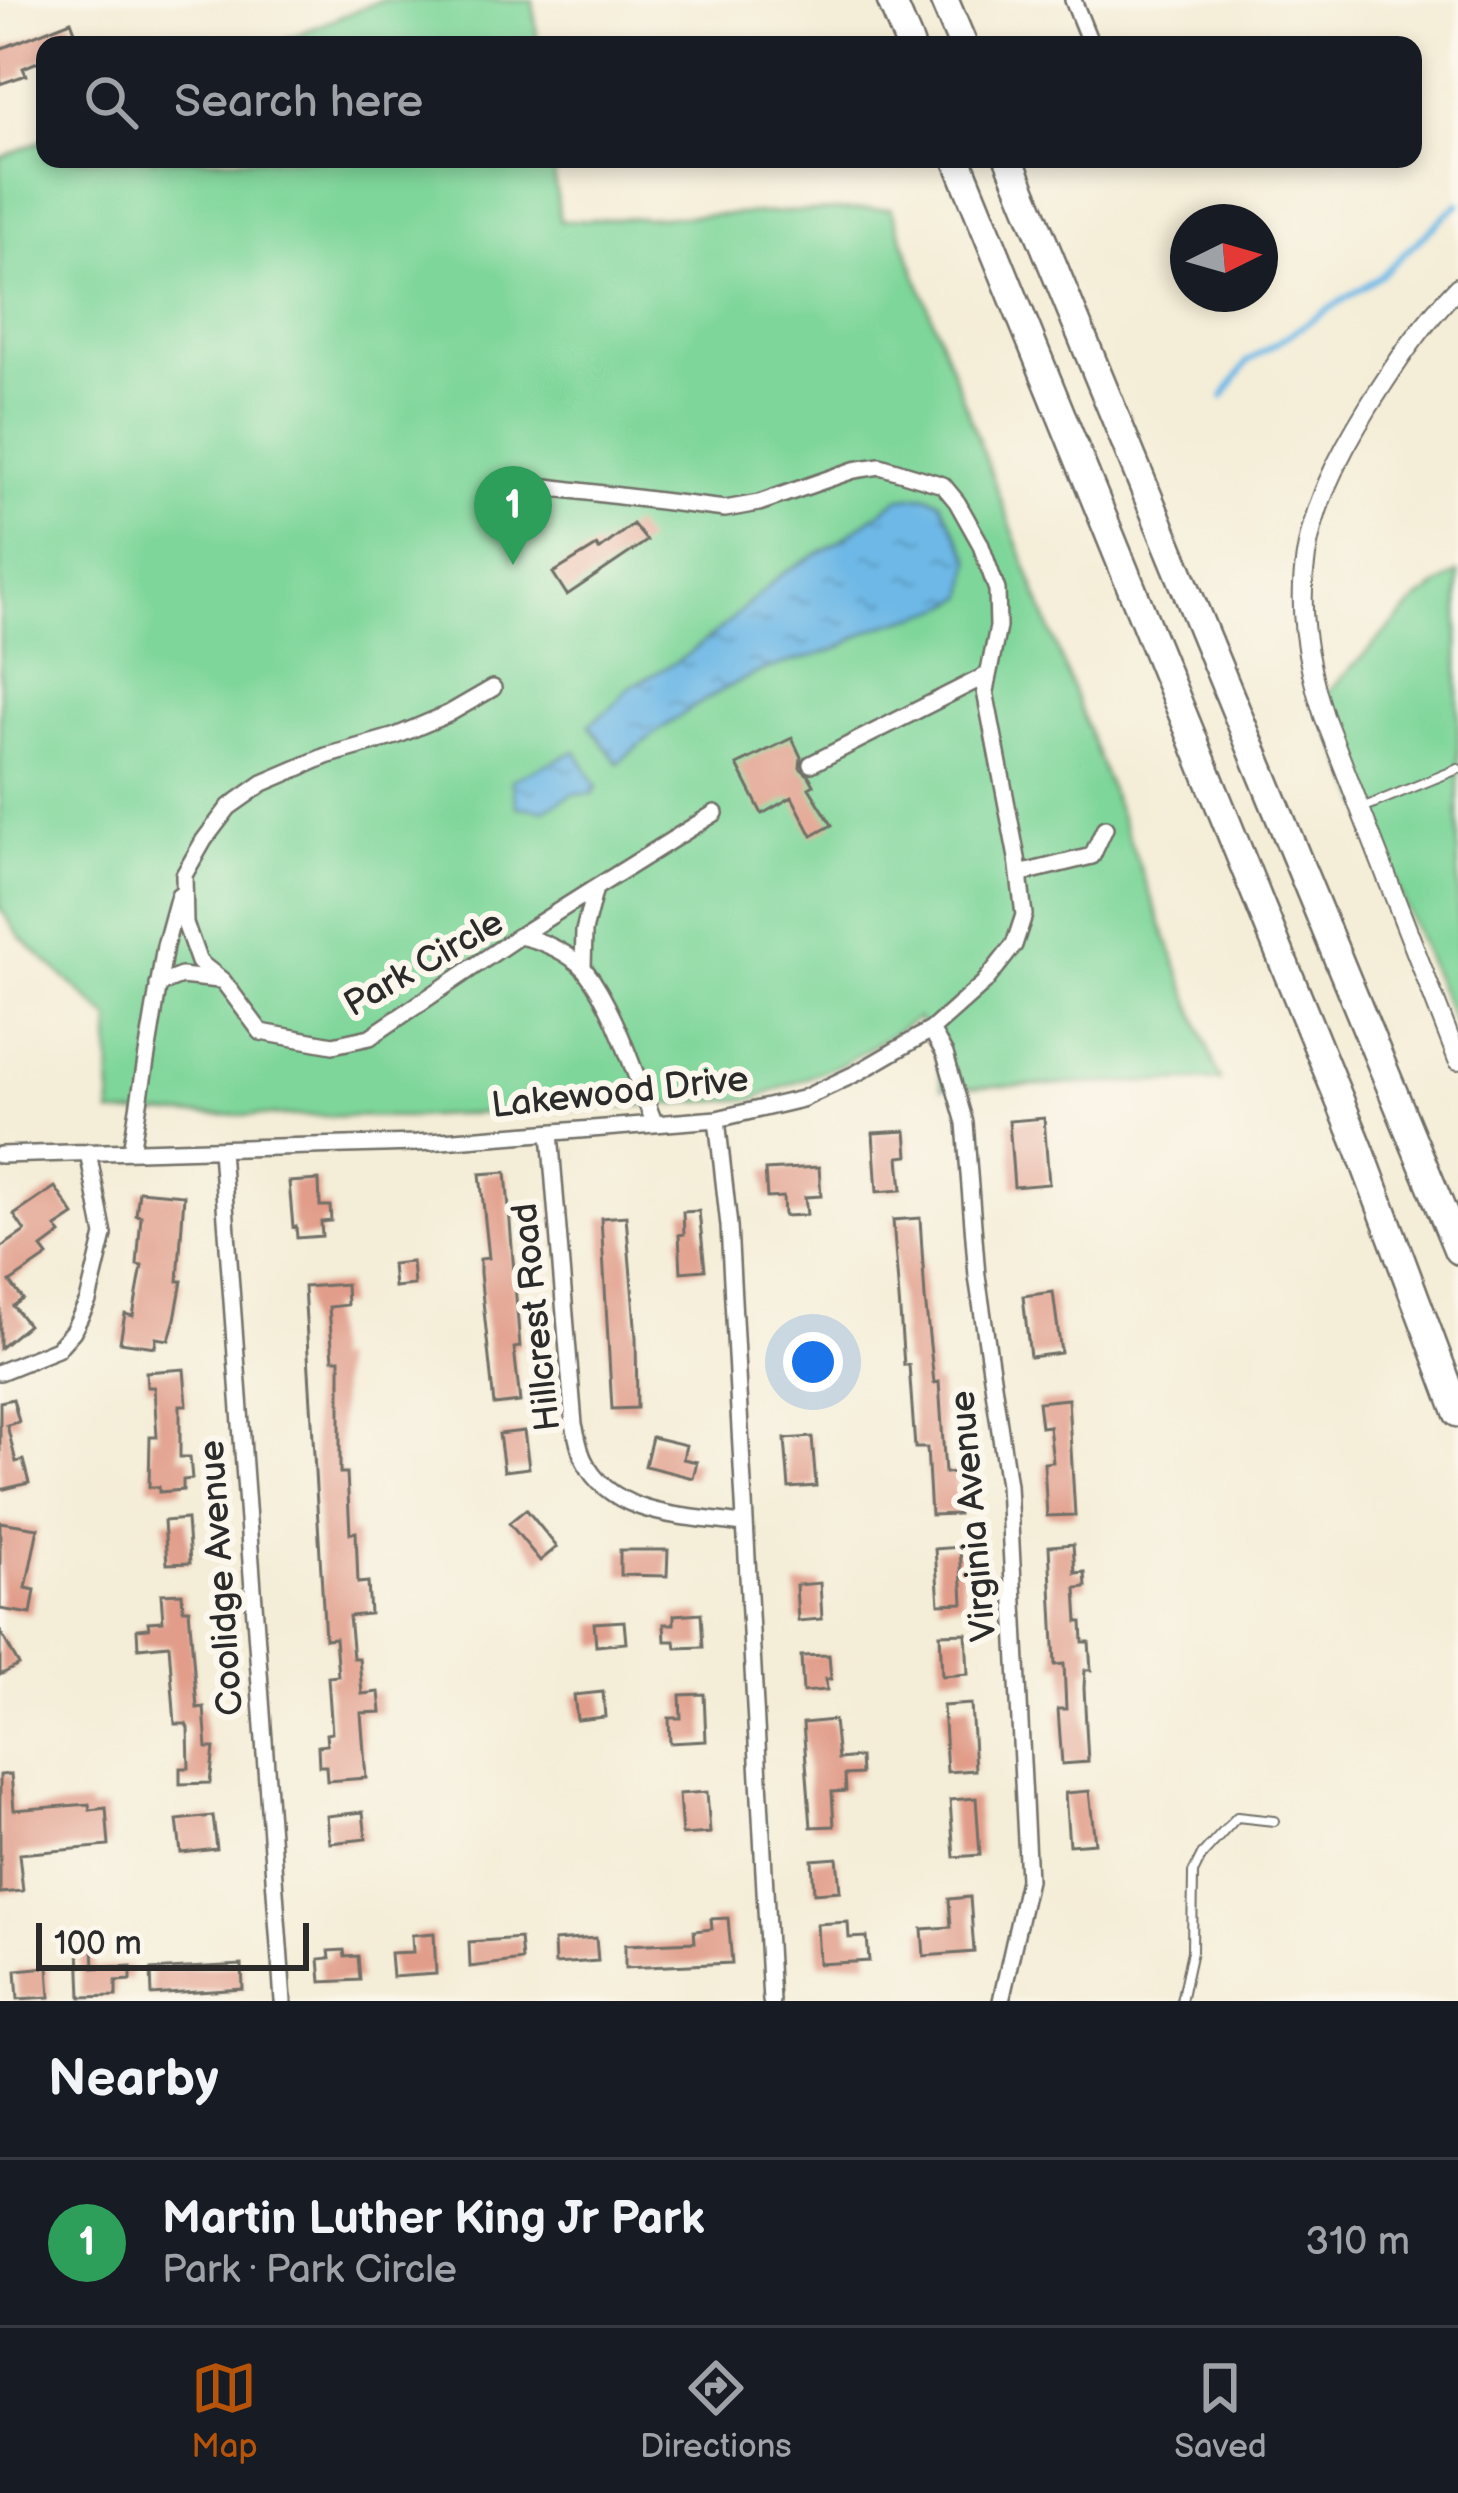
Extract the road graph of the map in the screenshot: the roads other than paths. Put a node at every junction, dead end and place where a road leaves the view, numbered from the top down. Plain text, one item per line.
1 (892, 0) edge
2 (944, 0) edge
3 (1073, 0) edge
4 (906, 36) edge
5 (959, 36) edge
6 (1087, 36) edge
7 (961, 168) edge
8 (1013, 168) edge
9 (1458, 287) edge
10 (514, 483) dead end
11 (988, 675) junction
12 (493, 688) dead end
13 (812, 764) dead end
14 (1458, 769) edge
15 (1360, 808) junction
16 (715, 812) dead end
17 (1105, 829) dead end
18 (1019, 874) junction
19 (184, 875) junction
20 (595, 888) junction
21 (519, 936) junction
22 (583, 968) junction
23 (223, 981) junction
24 (158, 986) junction
25 (931, 1030) junction
26 (1458, 1060) edge
27 (717, 1119) junction
28 (656, 1124) junction
29 (550, 1133) junction
30 (220, 1150) junction
31 (131, 1151) junction
32 (88, 1152) junction
33 (0, 1155) edge
34 (1458, 1250) edge
35 (0, 1372) edge
36 (1458, 1413) edge
37 (743, 1523) junction
38 (1274, 1821) dead end
39 (284, 2001) edge
40 (771, 2001) edge
41 (1001, 2001) edge
42 (1181, 2001) edge

1 - 4 highway
2 - 5 highway
3 - 6 street
7 - 36 highway
8 - 34 highway
9 - 15 street
10 - 11 street
11 - 13 street
11 - 18 street
12 - 19 street
14 - 15 lane
15 - 26 street
16 - 20 street
17 - 18 street
18 - 25 street, Lakewood Drive
19 - 23 street, Park Circle
19 - 24 street
20 - 21 street
20 - 22 street
21 - 22 street, Park Circle
21 - 23 street, Park Circle
22 - 28 street
23 - 24 street
24 - 31 street
25 - 27 street, Lakewood Drive
25 - 41 street, Virginia Avenue
27 - 28 street, Lakewood Drive
27 - 37 street
28 - 29 street, Lakewood Drive
29 - 30 street, Lakewood Drive
29 - 37 street, Hillcrest Road
30 - 31 street, Lakewood Drive
30 - 39 street, Coolidge Avenue
31 - 32 street, Lakewood Drive
32 - 33 street, Lakewood Drive
32 - 35 street
37 - 40 street
38 - 42 lane

